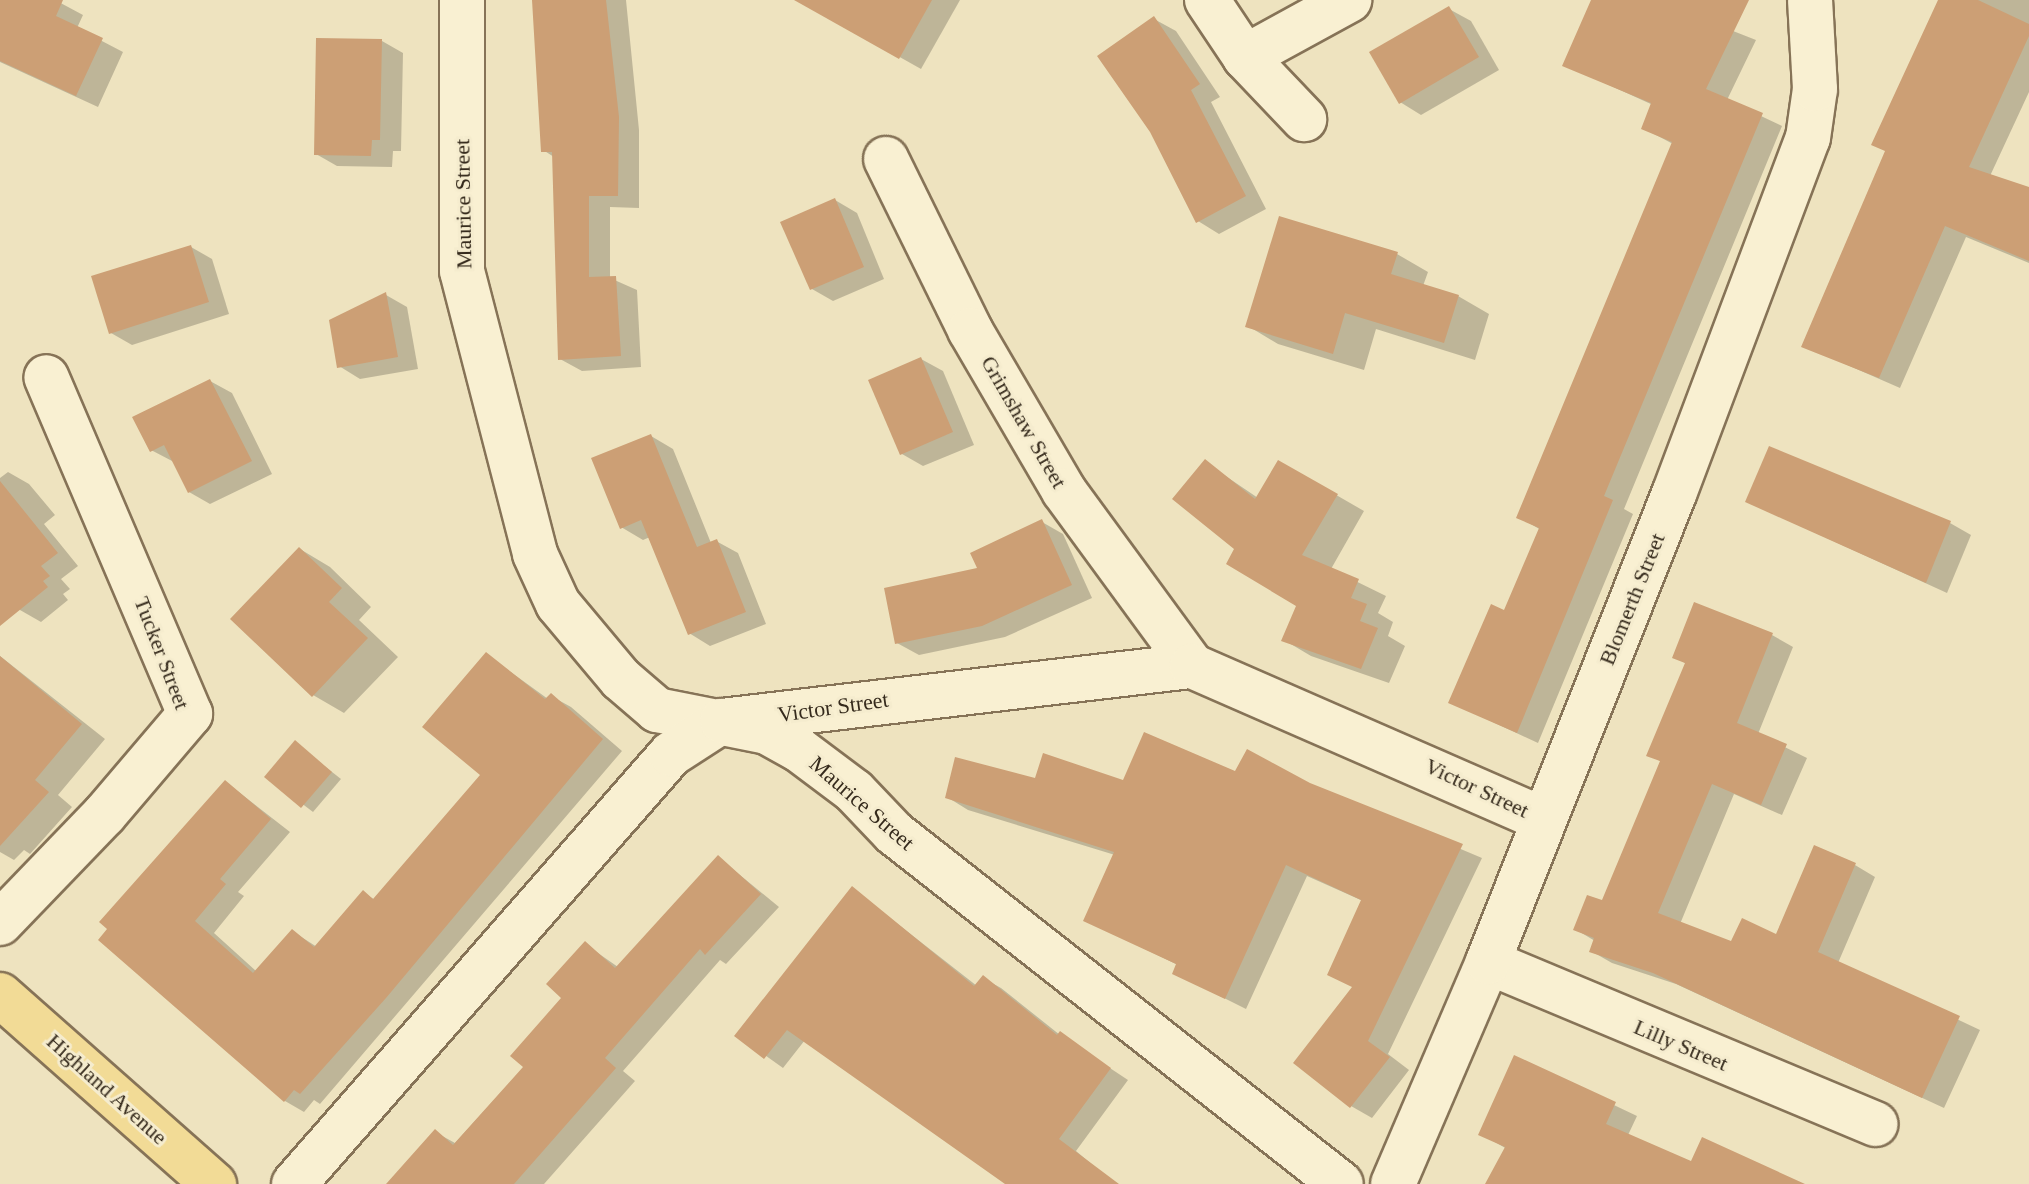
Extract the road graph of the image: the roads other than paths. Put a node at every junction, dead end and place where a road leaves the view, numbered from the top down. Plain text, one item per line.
1 (462, 0) edge
2 (1207, 0) edge
3 (1349, 0) edge
4 (1810, 0) edge
5 (1245, 57) junction
6 (1304, 119) dead end
7 (886, 159) dead end
8 (46, 377) dead end
9 (1192, 666) junction
10 (722, 721) junction
11 (1543, 819) junction
12 (0, 923) edge
13 (1488, 962) junction
14 (0, 995) edge
15 (1876, 1124) dead end
16 (214, 1184) edge
17 (294, 1184) edge
18 (1341, 1184) edge
19 (1393, 1184) edge

1 - 10 street, Maurice Street
2 - 5 street
3 - 5 street
4 - 11 street, Blomerth Street
5 - 6 street
7 - 9 street, Grimshaw Street
8 - 12 street, Tucker Street
9 - 10 street, Victor Street
9 - 11 street, Victor Street
10 - 17 street, Victor Street
10 - 18 street, Maurice Street
11 - 13 street, Blomerth Street
13 - 15 street, Lilly Street
13 - 19 street, Blomerth Street
14 - 16 main road, Highland Avenue

